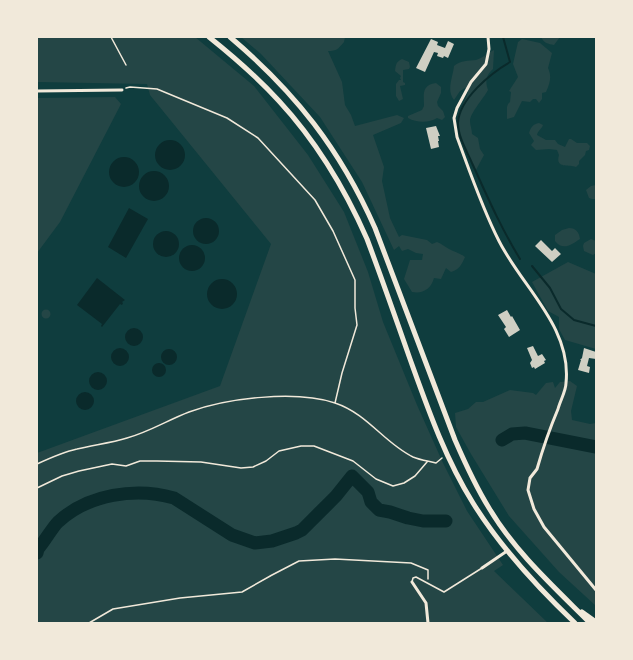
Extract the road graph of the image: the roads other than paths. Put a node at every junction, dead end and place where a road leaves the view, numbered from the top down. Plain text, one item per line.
1 (209, 37) edge
2 (230, 37) edge
3 (488, 37) edge
4 (122, 90) road end
5 (37, 91) edge
6 (507, 551) junction
7 (482, 568) joint
8 (412, 582) joint
9 (596, 590) edge
10 (568, 602) junction
11 (596, 622) edge
12 (428, 623) edge
13 (575, 623) edge
14 (590, 623) edge

1 - 6 highway
2 - 10 highway
3 - 9 street
4 - 5 street
6 - 7 street
6 - 13 highway
7 - 8 lane
8 - 12 street
10 - 11 highway
10 - 14 highway

